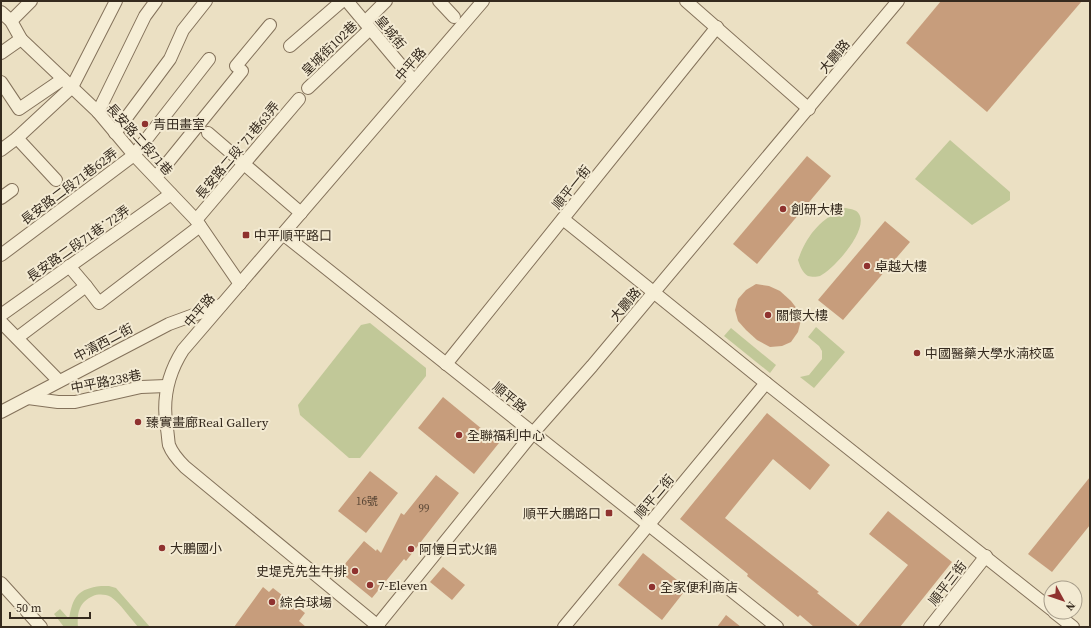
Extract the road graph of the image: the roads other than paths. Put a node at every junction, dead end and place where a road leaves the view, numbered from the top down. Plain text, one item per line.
1 (31, 1) edge
2 (116, 1) edge
3 (156, 1) edge
4 (206, 1) edge
5 (342, 1) edge
6 (347, 1) edge
7 (386, 1) edge
8 (439, 1) edge
9 (482, 1) edge
10 (686, 1) edge
11 (898, 1) edge
12 (1, 12) edge
13 (454, 17) dead end
14 (11, 21) junction
15 (270, 25) dead end
16 (368, 25) junction
17 (717, 27) junction
18 (21, 39) junction
19 (290, 46) dead end
20 (1, 53) edge
21 (209, 59) dead end
22 (414, 81) junction
23 (1, 82) edge
24 (68, 83) junction
25 (308, 88) dead end
26 (299, 99) dead end
27 (809, 108) junction
28 (98, 112) junction
29 (115, 133) junction
30 (208, 133) dead end
31 (17, 138) junction
32 (1, 150) edge
33 (134, 155) junction
34 (244, 163) junction
35 (156, 178) junction
36 (56, 180) dead end
37 (12, 190) dead end
38 (171, 194) junction
39 (1, 198) edge
40 (301, 213) junction
41 (563, 219) junction
42 (198, 223) junction
43 (283, 234) junction
44 (1, 255) edge
45 (69, 266) junction
46 (240, 284) junction
47 (86, 286) junction
48 (653, 292) junction
49 (222, 304) junction
50 (1, 315) edge
51 (1, 322) edge
52 (17, 338) junction
53 (446, 364) junction
54 (59, 381) junction
55 (766, 383) junction
56 (166, 386) junction
57 (28, 398) junction
58 (1, 412) edge
59 (533, 433) junction
60 (648, 525) junction
61 (986, 556) junction
62 (1, 583) edge
63 (1043, 602) edge
64 (1064, 620) edge
65 (568, 626) edge
66 (41, 627) edge
67 (377, 627) edge
68 (777, 627) edge
69 (930, 627) edge
70 (1073, 627) edge

1 - 14 street
2 - 24 street
3 - 28 street
4 - 29 street
5 - 19 street
6 - 16 street, 皇城街
7 - 16 street, 皇城街102巷
8 - 13 street
9 - 22 street, 中平路
10 - 17 street
11 - 27 street, 大鵬路
12 - 14 street, 長安路二段71巷
14 - 18 street, 長安路二段71巷
15 - 35 street
16 - 22 street, 皇城街
16 - 25 street, 皇城街102巷
17 - 27 street
17 - 41 street, 順平一街
18 - 20 street
18 - 24 street, 長安路二段71巷
21 - 33 street, 長安路二段71巷62弄
22 - 40 street, 中平路
23 - 24 street
24 - 28 street, 長安路二段71巷
24 - 31 street
26 - 34 street, 長安路二段˙71巷63弄
27 - 48 street, 大鵬路
28 - 29 street, 長安路二段71巷
29 - 33 street, 長安路二段71巷
30 - 34 street
31 - 32 street
31 - 36 street
33 - 35 street, 長安路二段71巷
33 - 44 street, 長安路二段71巷62弄
34 - 40 street
34 - 42 street, 長安路二段˙71巷63弄
35 - 38 street, 長安路二段71巷
37 - 39 street
38 - 42 street, 長安路二段71巷
38 - 45 street, 長安路二段71巷˙72弄
40 - 43 street, 中平路
41 - 48 street
41 - 53 street, 順平一街
42 - 46 street, 長安路二段71巷
42 - 47 street, 長安路二段˙71巷63弄
43 - 46 street, 中平路
43 - 53 street, 順平路
45 - 47 street
45 - 50 street, 長安路二段71巷˙72弄
46 - 49 street, 中平路
47 - 52 street
48 - 55 street
48 - 59 street, 大鵬路
49 - 54 street, 中清西二街
49 - 56 street, 中平路
51 - 52 street
52 - 54 street
53 - 59 street, 順平路
54 - 57 street, 中清西二街
55 - 60 street, 順平二街
55 - 61 street
56 - 57 street, 中平路238巷
56 - 67 street, 中平路
57 - 58 street, 中清西二街
59 - 60 street, 順平路
59 - 67 street, 大鵬路
60 - 65 street, 順平二街
60 - 68 street, 順平路
61 - 63 street
61 - 69 street, 順平三街
62 - 66 street
64 - 70 street

